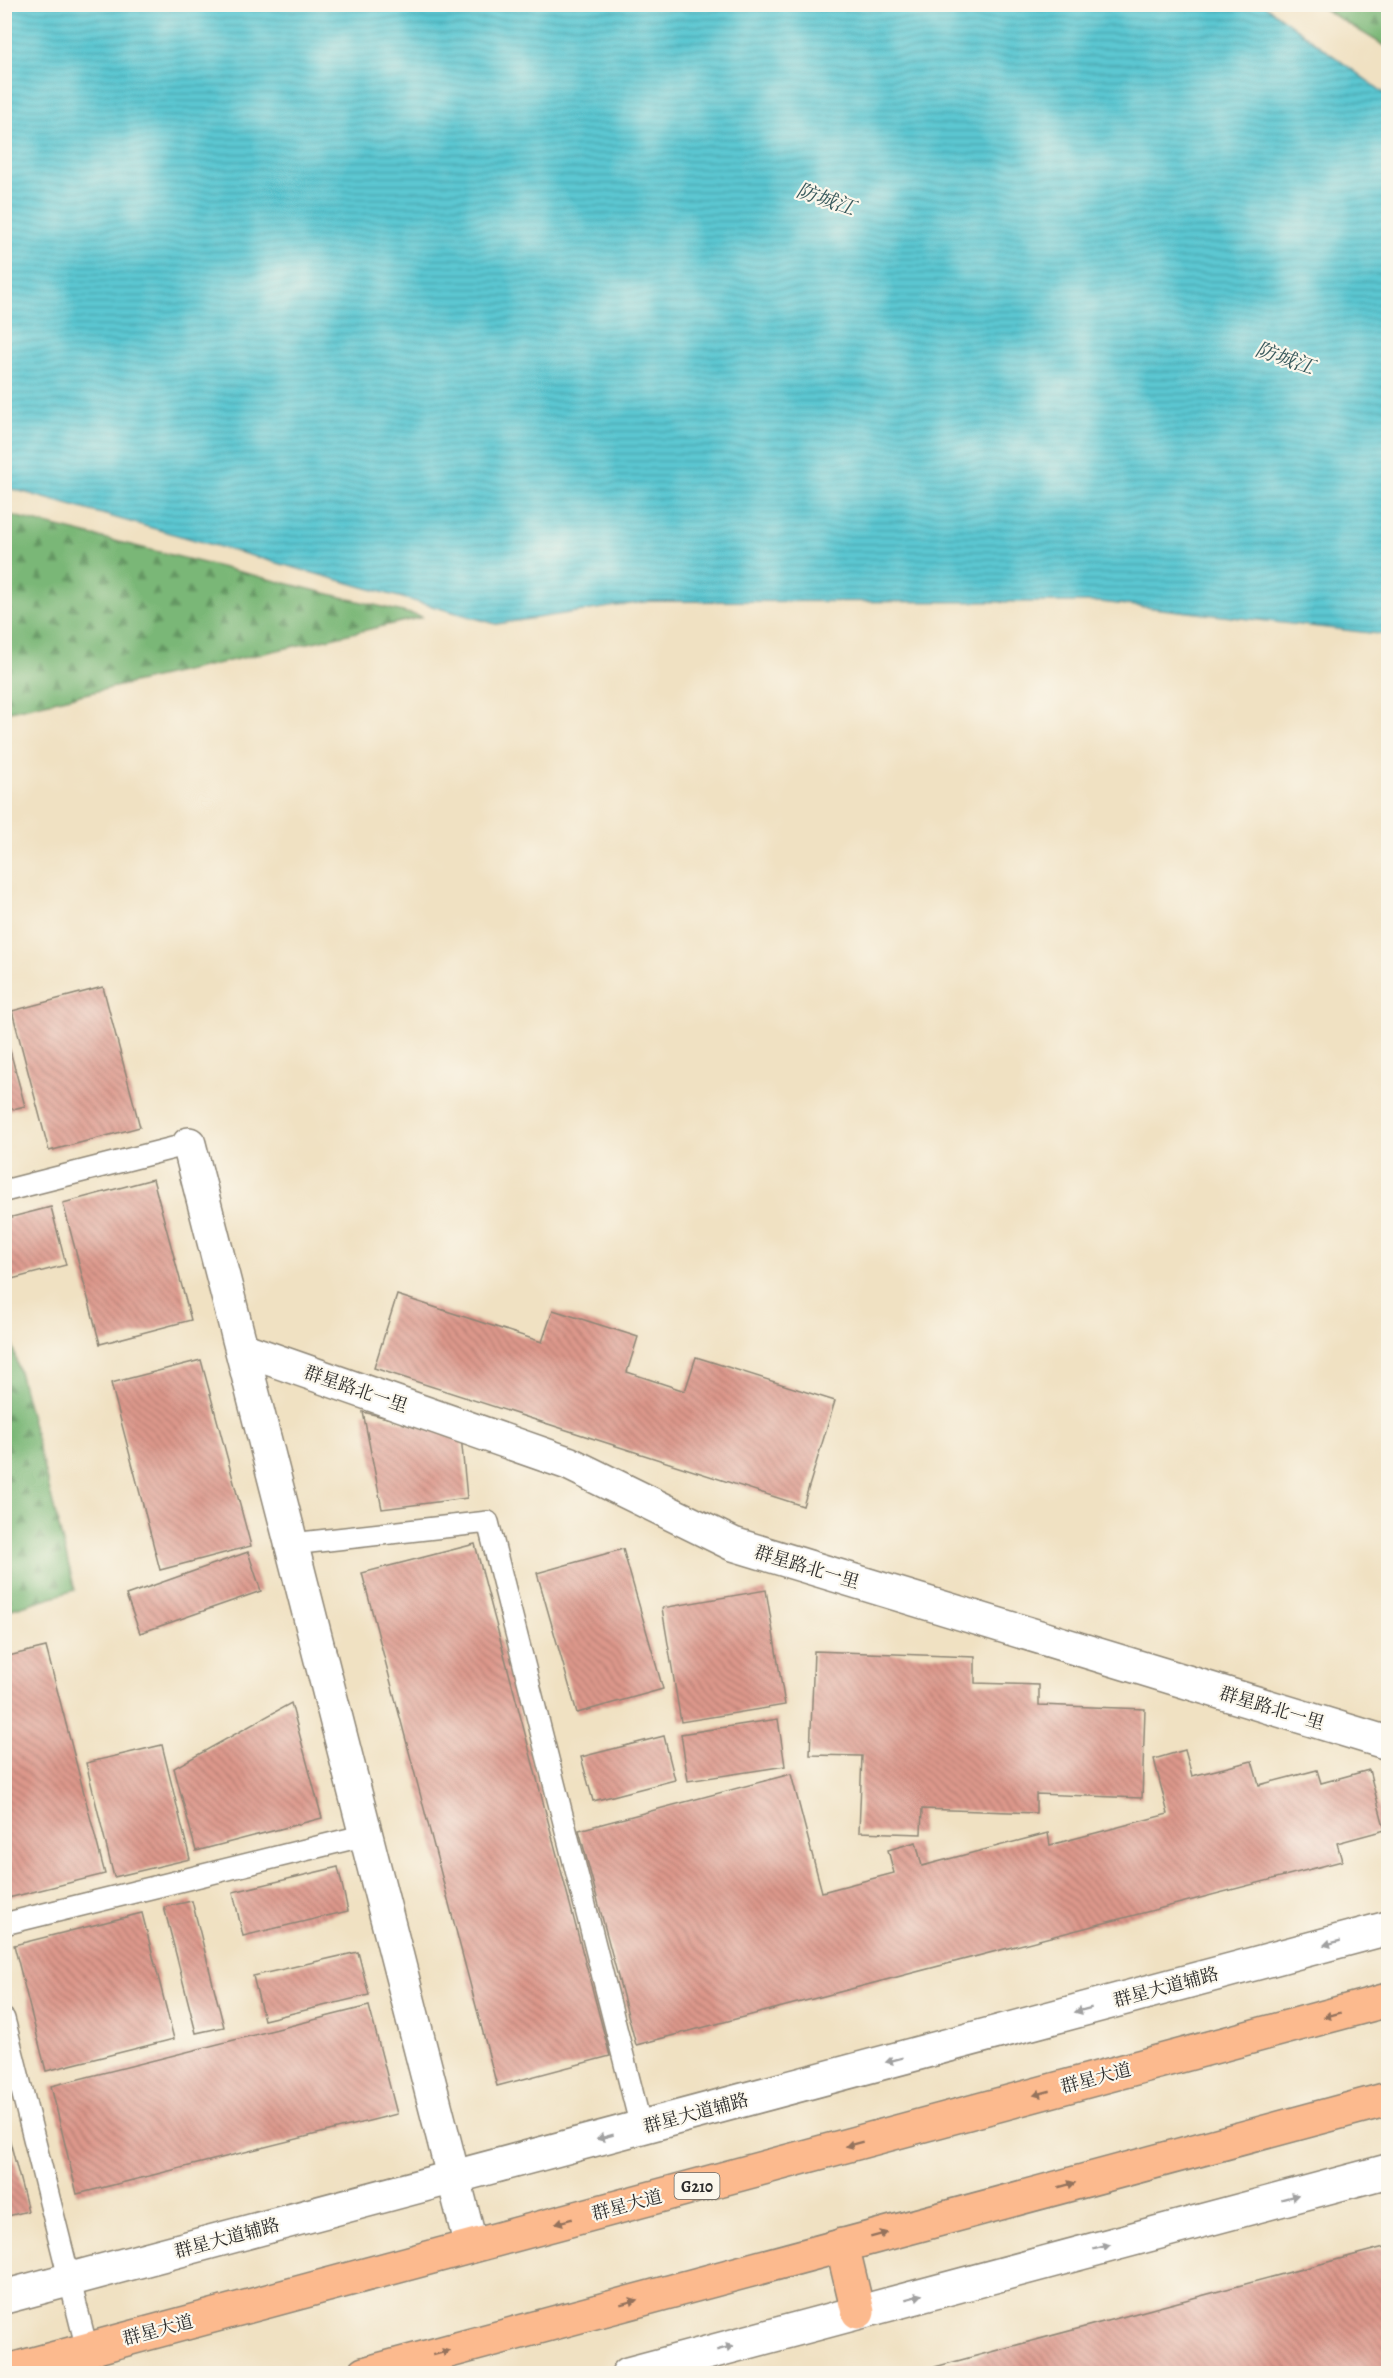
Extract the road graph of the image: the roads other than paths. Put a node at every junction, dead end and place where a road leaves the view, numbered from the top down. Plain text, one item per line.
1 (189, 1144) joint
2 (4, 1191) edge
3 (242, 1349) junction
4 (292, 1544) junction
5 (1389, 1743) edge
6 (366, 1835) junction
7 (4, 1924) edge
8 (1389, 1928) edge
9 (1389, 2000) edge
10 (4, 2019) edge
11 (1389, 2099) edge
12 (641, 2127) junction
13 (1389, 2171) edge
14 (454, 2178) junction
15 (842, 2245) junction
16 (471, 2246) junction
17 (70, 2280) junction
18 (4, 2297) edge
19 (858, 2312) junction
20 (87, 2349) junction
21 (4, 2372) edge
22 (364, 2373) edge
23 (628, 2373) edge

1 - 2 lane
1 - 3 street
3 - 4 street
3 - 5 street, 群星路北一里
4 - 6 street
4 - 12 lane
6 - 7 lane
6 - 14 street
8 -> 12 street, 群星大道辅路
9 -> 16 highway, 群星大道 / G210
10 - 17 lane
15 -> 11 highway
12 -> 14 street, 群星大道辅路
19 -> 13 street
14 - 16 street
14 - 17 street, 群星大道辅路
15 - 19 highway
22 -> 15 highway
16 - 20 highway, 群星大道 / G210
17 - 18 street, 群星大道辅路
17 - 20 lane
23 -> 19 street
20 - 21 highway, 群星大道 / G210

